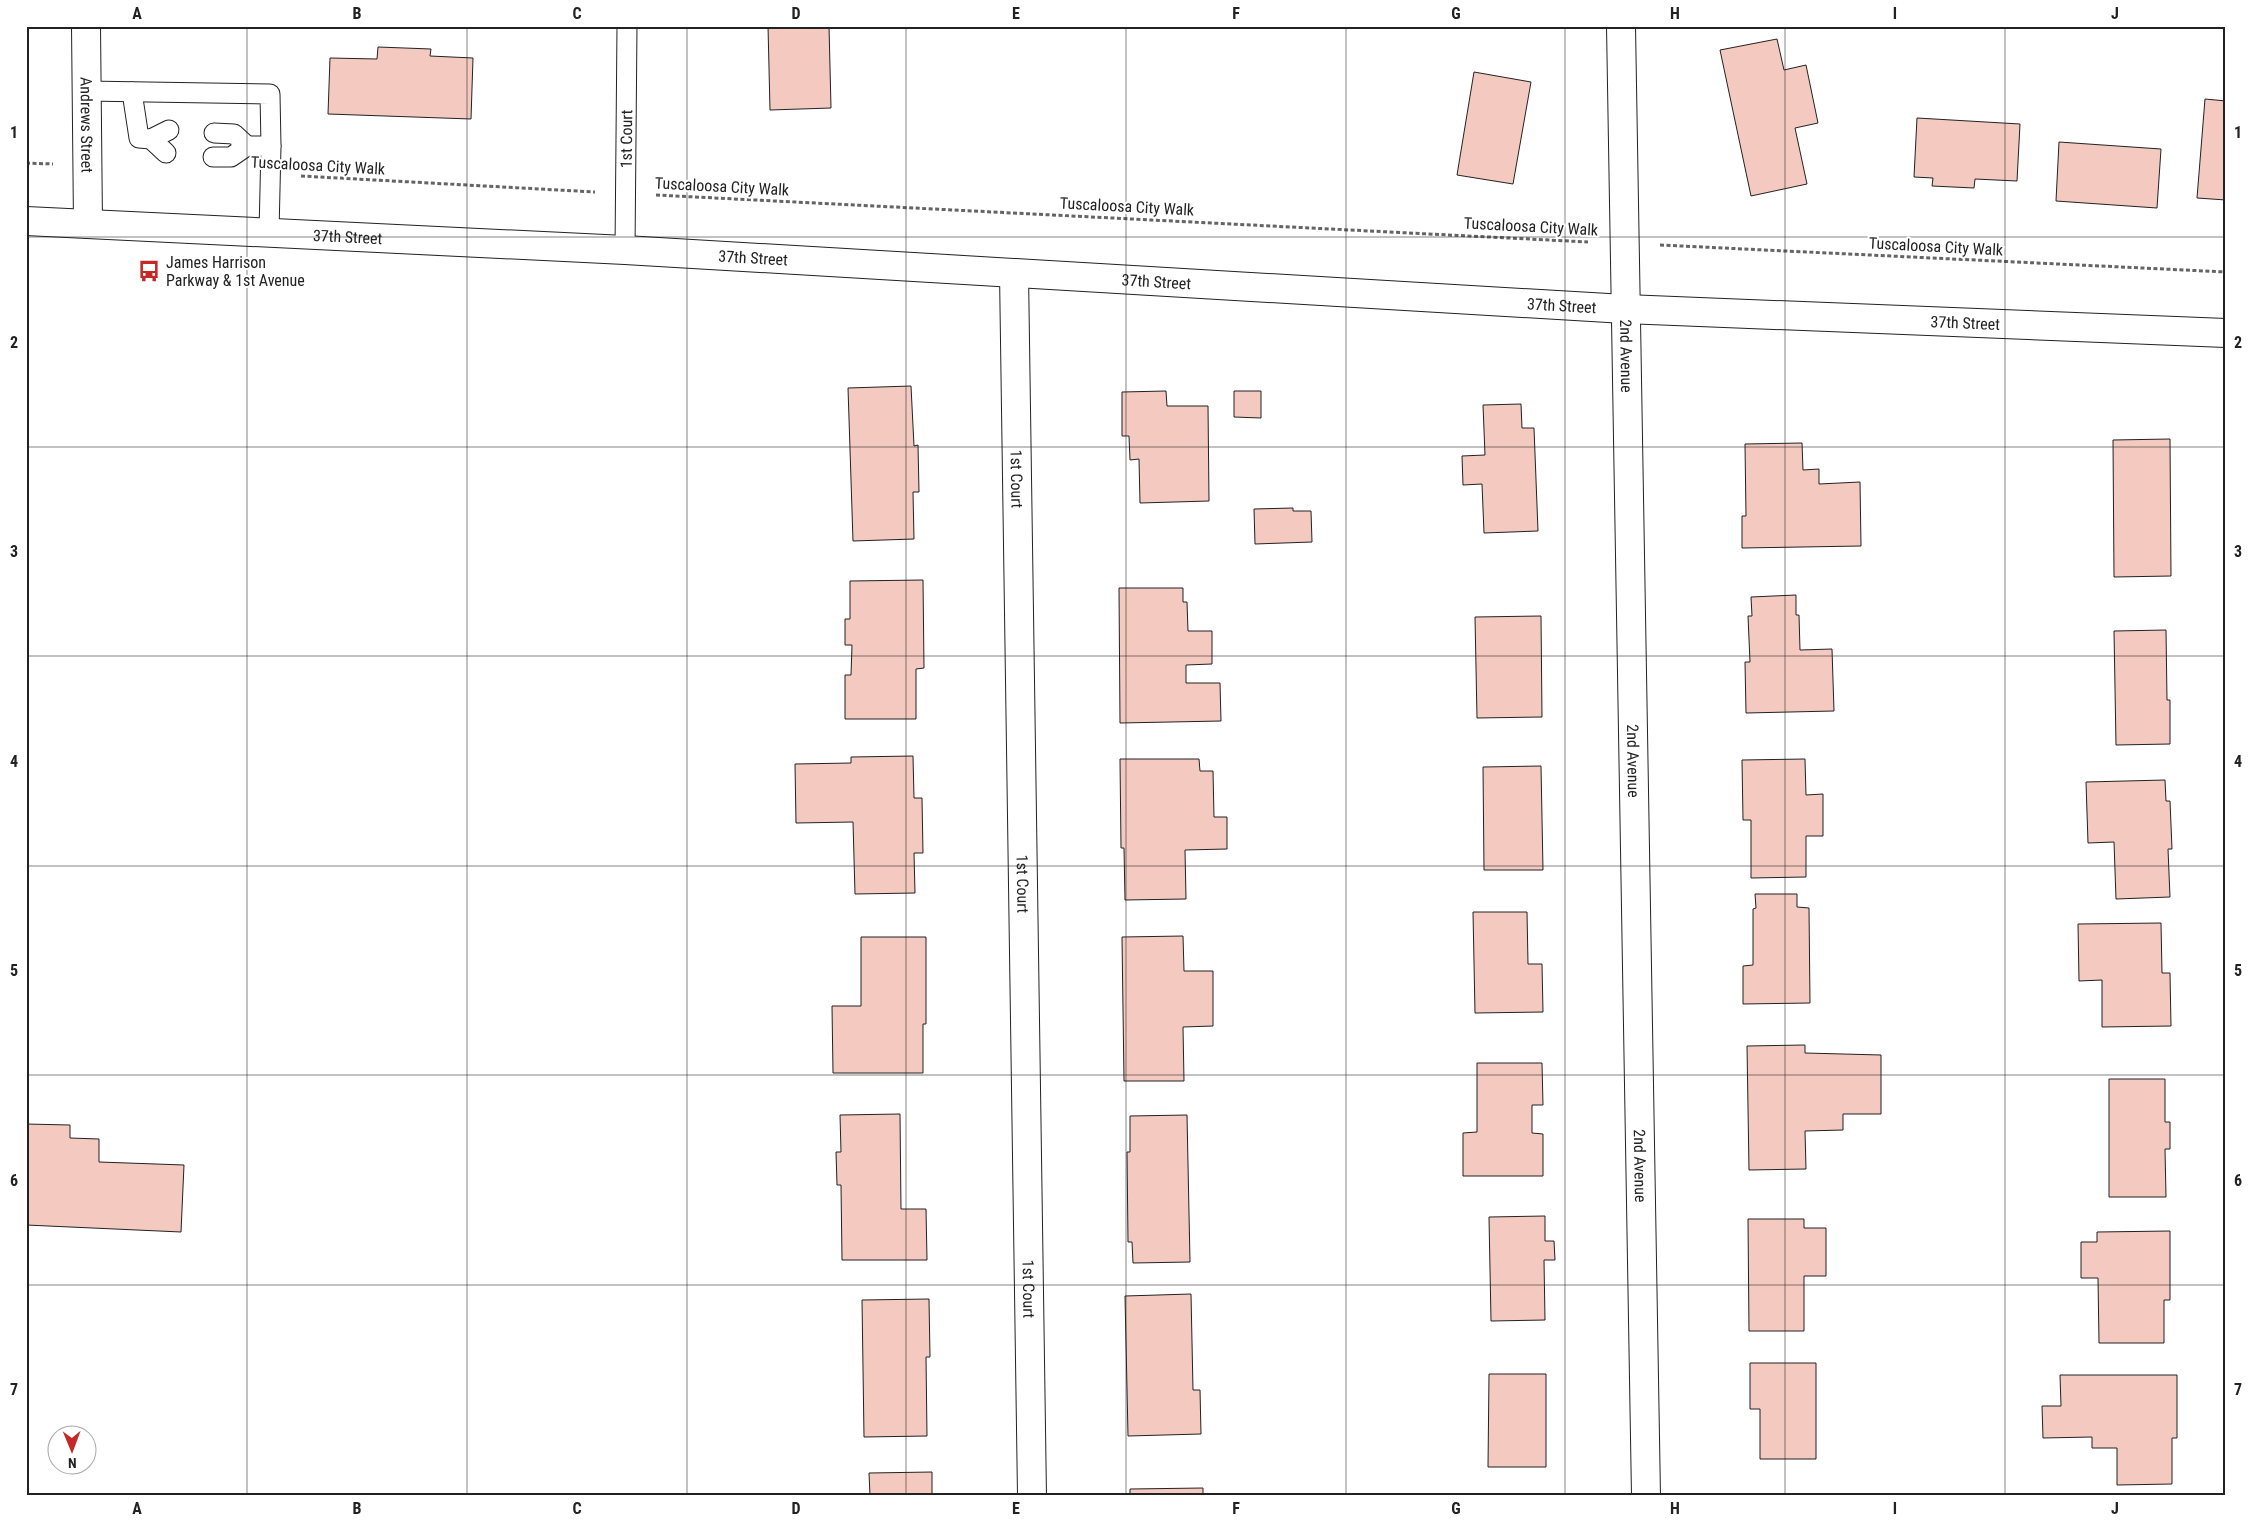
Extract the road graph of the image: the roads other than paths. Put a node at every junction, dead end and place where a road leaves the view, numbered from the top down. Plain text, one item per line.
1 (86, 26) edge
2 (628, 26) edge
3 (1621, 26) edge
4 (86, 91) junction
5 (132, 92) junction
6 (169, 130) dead end
7 (214, 133) dead end
8 (151, 139) junction
9 (247, 146) junction
10 (271, 146) junction
11 (166, 153) dead end
12 (213, 157) dead end
13 (26, 221) edge
14 (88, 224) junction
15 (269, 232) junction
16 (625, 250) junction
17 (1014, 273) junction
18 (1625, 309) junction
19 (2226, 333) edge
20 (1032, 1496) edge
21 (1646, 1496) edge

1 - 4 street, Andrews Street
2 - 16 lane, 1st Court
3 - 18 street, 2nd Avenue
4 - 5 lane
4 - 14 street, Andrews Street
5 - 8 lane
5 - 10 lane
6 - 8 lane
7 - 9 lane
8 - 11 lane
9 - 10 lane
9 - 12 lane
10 - 15 lane
13 - 14 street, 37th Street
14 - 15 street, 37th Street
15 - 16 street, 37th Street
16 - 17 street, 37th Street
17 - 18 street, 37th Street
17 - 20 street, 1st Court
18 - 19 street, 37th Street
18 - 21 street, 2nd Avenue

